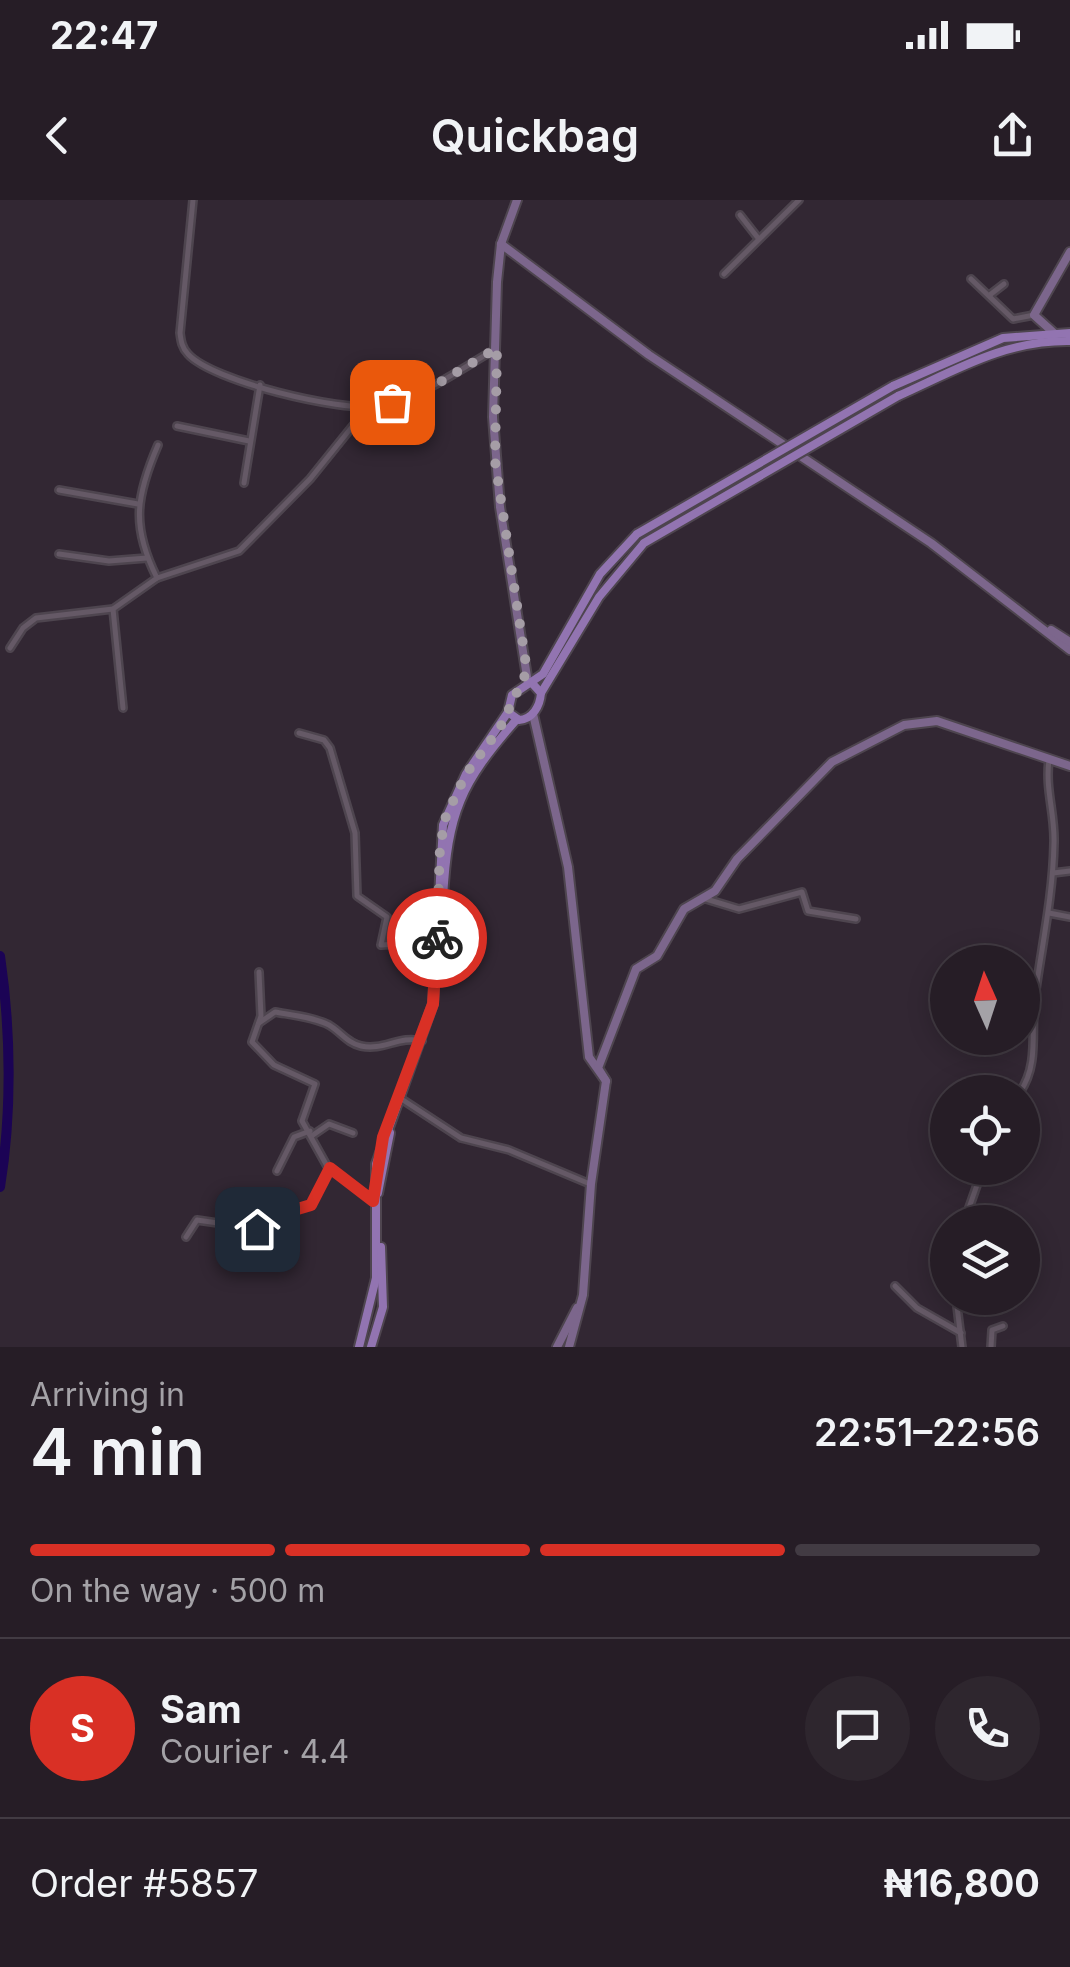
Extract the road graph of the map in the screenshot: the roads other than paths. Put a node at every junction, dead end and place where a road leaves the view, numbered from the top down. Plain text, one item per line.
1 (193, 200) edge
2 (516, 200) edge
3 (782, 200) edge
4 (799, 200) edge
5 (787, 211) junction
6 (740, 215) dead end
7 (758, 238) junction
8 (501, 244) junction
9 (1070, 252) edge
10 (724, 274) dead end
11 (971, 280) dead end
12 (1004, 284) dead end
13 (991, 294) junction
14 (1034, 316) junction
15 (1070, 333) edge
16 (1053, 337) junction
17 (1070, 341) edge
18 (497, 348) junction
19 (260, 385) junction
20 (368, 407) junction
21 (176, 426) dead end
22 (249, 442) junction
23 (158, 444) dead end
24 (244, 483) dead end
25 (58, 490) dead end
26 (138, 504) junction
27 (59, 554) dead end
28 (148, 558) junction
29 (157, 578) junction
30 (113, 610) junction
31 (1070, 646) edge
32 (10, 648) dead end
33 (527, 671) junction
34 (530, 683) junction
35 (515, 691) junction
36 (541, 693) junction
37 (123, 708) dead end
38 (508, 712) junction
39 (525, 718) junction
40 (298, 733) dead end
41 (1050, 757) junction
42 (1070, 766) edge
43 (1070, 871) edge
44 (1052, 873) junction
45 (706, 899) junction
46 (1048, 913) junction
47 (1070, 917) edge
48 (856, 918) dead end
49 (437, 942) junction
50 (259, 972) dead end
51 (257, 1024) junction
52 (422, 1041) junction
53 (1029, 1075) edge
54 (606, 1081) junction
55 (403, 1100) junction
56 (312, 1133) junction
57 (353, 1133) dead end
58 (330, 1168) junction
59 (277, 1171) dead end
60 (590, 1184) junction
61 (373, 1201) junction
62 (186, 1237) dead end
63 (895, 1286) dead end
64 (583, 1295) junction
65 (958, 1315) edge
66 (1003, 1326) dead end
67 (961, 1333) junction
68 (359, 1347) edge
69 (371, 1347) edge
70 (558, 1347) edge
71 (569, 1347) edge
72 (962, 1347) edge
73 (991, 1347) edge

1 - 19 street
2 - 8 street
3 - 5 street
4 - 5 street
5 - 7 street
6 - 7 street
7 - 10 street
8 - 18 street
8 - 31 street
9 - 14 street
11 - 13 street
12 - 13 street
13 - 14 street
14 - 16 street
15 - 16 main road
16 - 17 main road
16 - 34 main road, bridge
16 - 36 main road, bridge
18 - 20 street
18 - 33 street
19 - 20 street
19 - 22 street
20 - 29 street
21 - 22 street
22 - 24 street
23 - 26 street
25 - 26 street
26 - 28 street
27 - 28 street
28 - 29 street
29 - 30 street
30 - 32 street
30 - 37 street
33 - 34 street
33 - 35 street
34 - 35 main road
34 - 36 main road
35 - 38 main road
36 - 39 main road
38 - 39 main road
38 - 49 main road
39 - 54 street
39 - 55 main road
40 - 49 street
41 - 42 street
41 - 44 street
41 - 45 street
43 - 44 street
44 - 46 street
45 - 48 street
45 - 54 street
46 - 47 street
46 - 53 street
49 - 52 main road
50 - 51 street
51 - 52 street
51 - 56 street
52 - 61 main road
54 - 60 street
55 - 60 street
55 - 69 main road
56 - 57 street
56 - 58 street
56 - 59 street
58 - 61 street
58 - 62 street
60 - 64 street
61 - 68 main road
63 - 67 street
64 - 70 street
64 - 71 street
65 - 67 street
66 - 73 street
67 - 72 street

